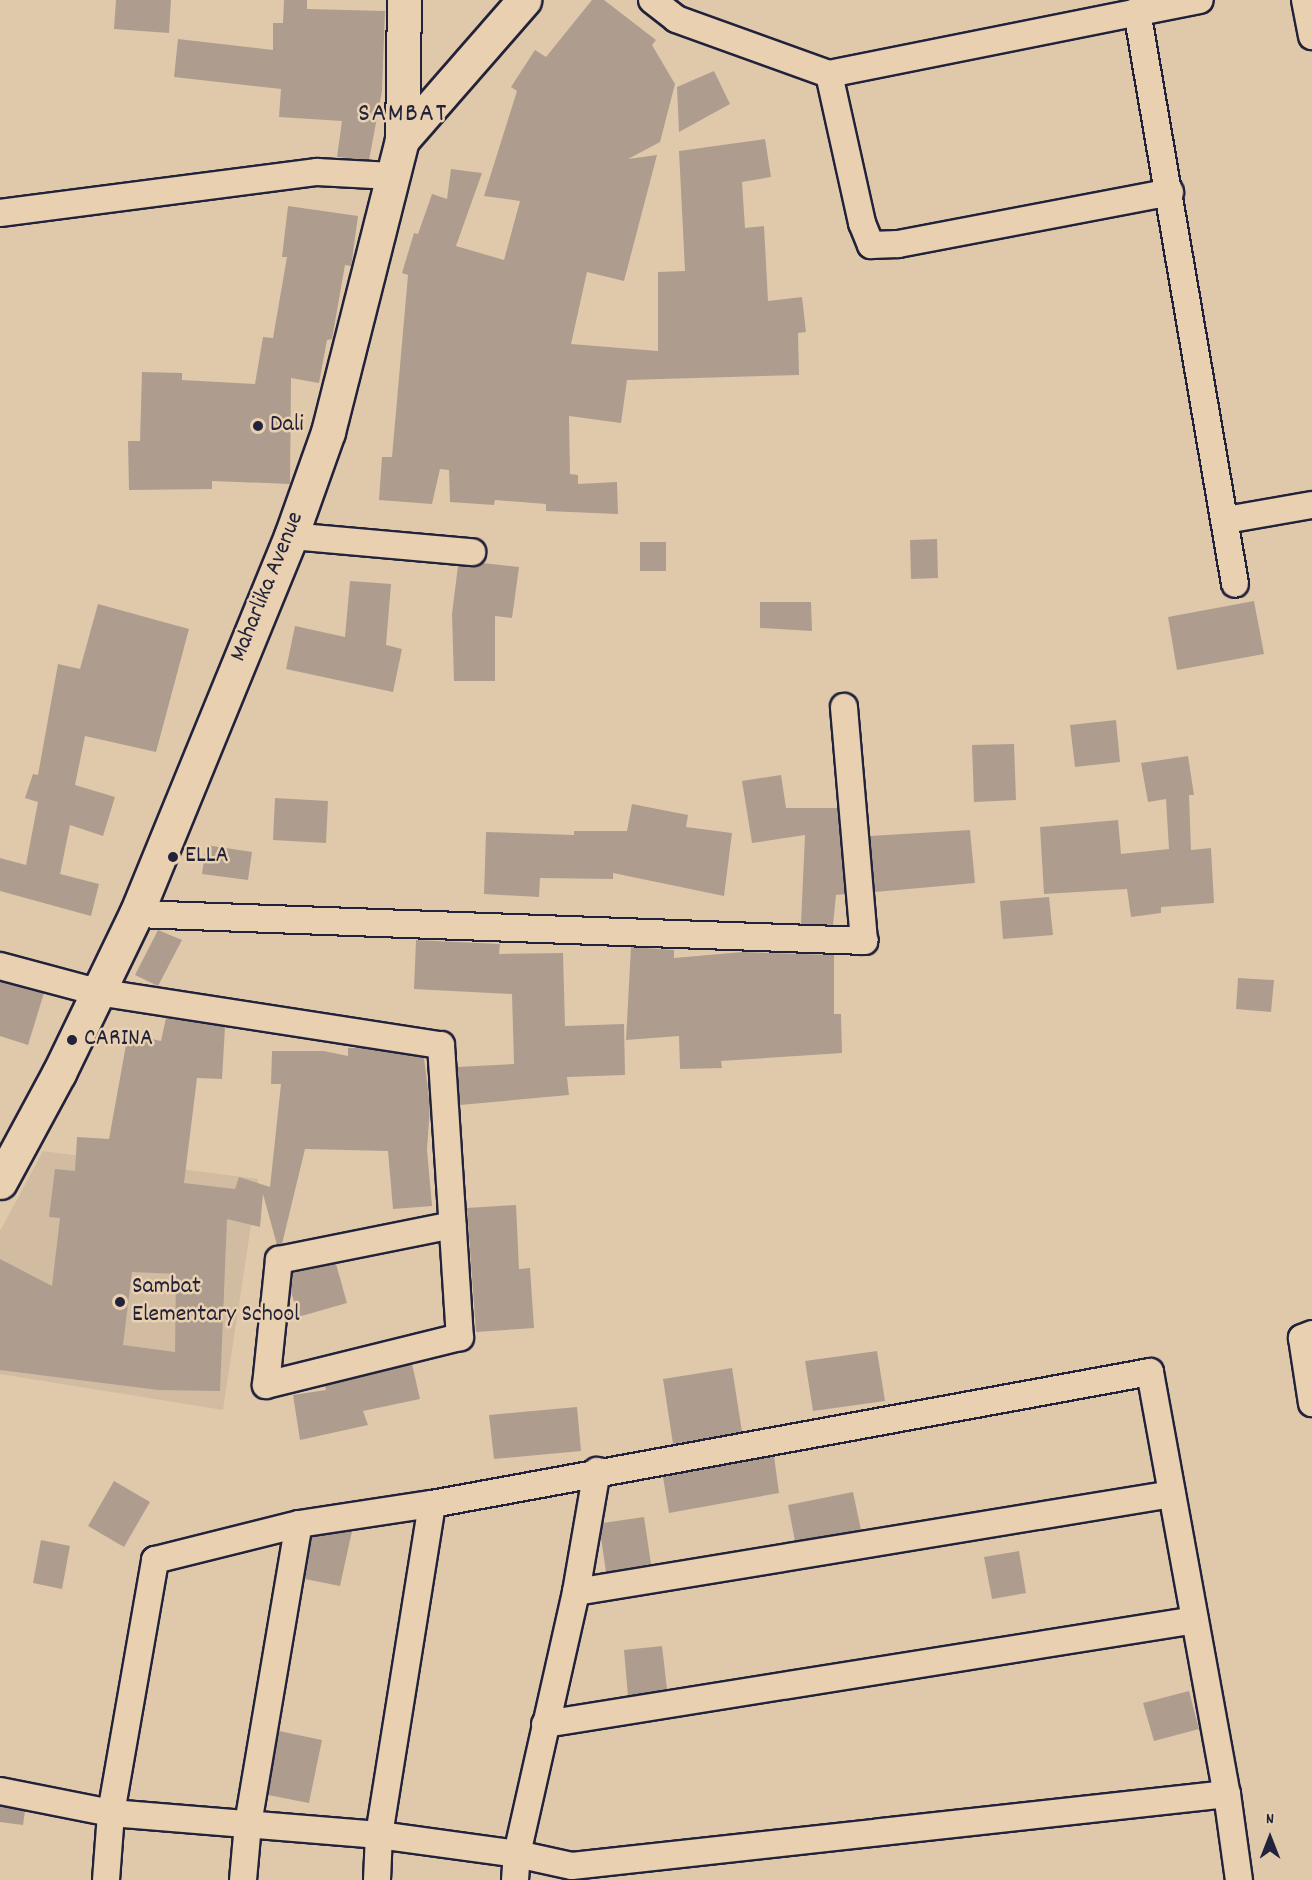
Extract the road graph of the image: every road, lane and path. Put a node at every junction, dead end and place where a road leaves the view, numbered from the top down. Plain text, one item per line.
1 (404, 0) edge
2 (524, 0) edge
3 (652, 0) edge
4 (1200, 0) edge
5 (1305, 0) edge
6 (1137, 11) junction
7 (1312, 36) edge
8 (828, 74) junction
9 (402, 140) junction
10 (392, 176) junction
11 (1170, 192) junction
12 (0, 213) edge
13 (1312, 505) edge
14 (1226, 520) junction
15 (291, 536) junction
16 (472, 552) dead end
17 (1235, 584) dead end
18 (844, 707) dead end
19 (136, 914) junction
20 (0, 966) edge
21 (97, 992) junction
22 (0, 1182) edge
23 (452, 1225) junction
24 (1312, 1334) edge
25 (1312, 1403) edge
26 (597, 1471) junction
27 (1172, 1494) junction
28 (432, 1504) junction
29 (299, 1524) junction
30 (576, 1592) junction
31 (1195, 1620) junction
32 (545, 1724) junction
33 (0, 1791) edge
34 (1227, 1794) junction
35 (111, 1813) junction
36 (248, 1824) junction
37 (379, 1835) junction
38 (517, 1854) junction
39 (106, 1880) edge
40 (243, 1880) edge
41 (377, 1880) edge
42 (515, 1880) edge
43 (1239, 1880) edge

1 - 9 main road
2 - 9 main road, Maharlika Avenue
3 - 8 street
4 - 6 street
5 - 7 street
6 - 8 street
6 - 11 street
8 - 11 street
9 - 10 main road, Maharlika Avenue
10 - 12 street
10 - 15 main road, Maharlika Avenue
11 - 14 street
13 - 14 street
14 - 17 street
15 - 16 street
15 - 19 main road, Maharlika Avenue
18 - 19 street
19 - 21 main road, Maharlika Avenue
20 - 21 street
21 - 22 main road, Maharlika Avenue
21 - 23 street
23 - 23 street
24 - 25 street
26 - 27 street
26 - 28 street
26 - 30 street
27 - 30 street
27 - 31 street
28 - 29 street
28 - 37 street
29 - 35 street
29 - 36 street
30 - 32 street
31 - 32 street
31 - 34 street
32 - 38 street
33 - 35 street
34 - 38 street
34 - 43 street
35 - 36 street
35 - 39 street
36 - 37 street
36 - 40 street
37 - 38 street
37 - 41 street
38 - 42 street

